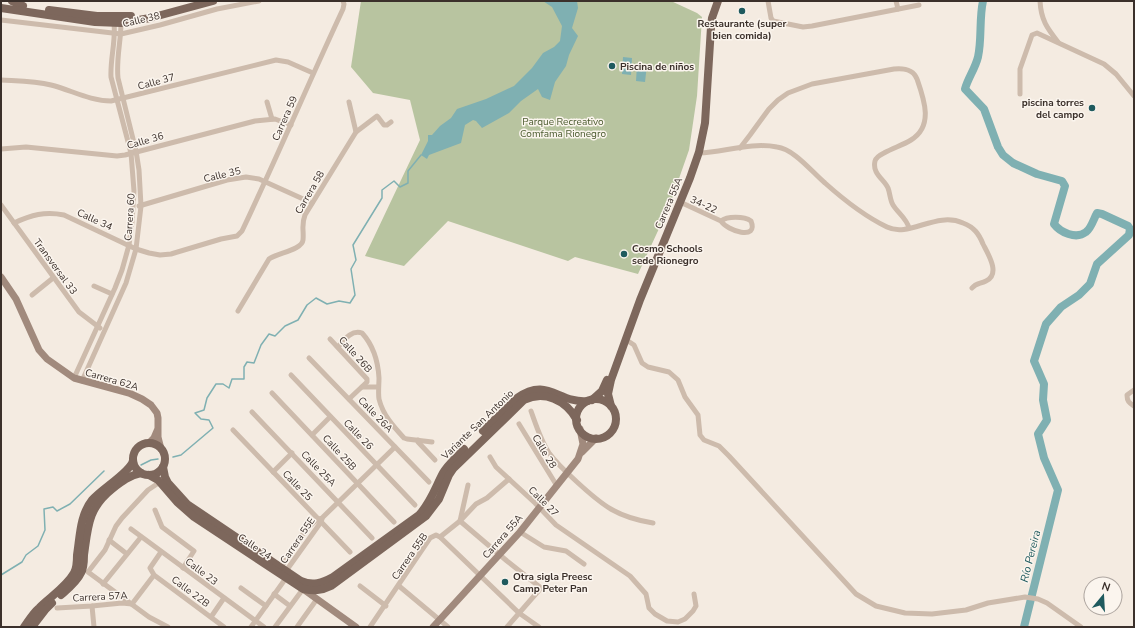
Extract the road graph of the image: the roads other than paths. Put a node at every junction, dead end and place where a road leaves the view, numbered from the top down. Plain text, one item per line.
1 (12, 1) edge
2 (192, 1) edge
3 (213, 1) edge
4 (259, 1) edge
5 (713, 1) edge
6 (718, 1) edge
7 (768, 1) edge
8 (896, 1) edge
9 (1040, 1) edge
10 (343, 2) edge
11 (1, 3) edge
12 (23, 3) edge
13 (919, 5) dead end
14 (1, 8) edge
15 (898, 9) junction
16 (1, 13) edge
17 (66, 18) junction
18 (1, 20) edge
19 (118, 23) junction
20 (115, 33) junction
21 (121, 34) junction
22 (1058, 43) junction
23 (313, 73) junction
24 (1, 80) edge
25 (1020, 94) dead end
26 (1134, 96) edge
27 (124, 98) junction
28 (117, 100) junction
29 (267, 102) dead end
30 (349, 102) dead end
31 (272, 119) junction
32 (391, 122) dead end
33 (291, 125) junction
34 (356, 132) junction
35 (740, 148) junction
36 (1, 149) edge
37 (136, 151) junction
38 (131, 153) junction
39 (699, 153) junction
40 (266, 182) junction
41 (680, 202) junction
42 (312, 203) junction
43 (1, 205) edge
44 (141, 206) junction
45 (134, 207) junction
46 (721, 221) junction
47 (14, 223) junction
48 (909, 228) junction
49 (237, 236) joint
50 (129, 245) junction
51 (136, 248) junction
52 (1, 277) edge
53 (54, 278) junction
54 (94, 286) dead end
55 (972, 288) dead end
56 (112, 294) junction
57 (32, 295) dead end
58 (238, 311) dead end
59 (98, 327) junction
60 (104, 330) junction
61 (330, 339) dead end
62 (625, 339) junction
63 (338, 347) junction
64 (309, 358) dead end
65 (291, 375) dead end
66 (74, 378) junction
67 (82, 381) junction
68 (362, 387) junction
69 (378, 387) junction
70 (1134, 390) edge
71 (272, 393) dead end
72 (349, 399) junction
73 (590, 400) junction
74 (611, 406) junction
75 (1134, 406) edge
76 (531, 411) dead end
77 (252, 412) dead end
78 (330, 417) junction
79 (576, 420) junction
80 (519, 424) dead end
81 (158, 427) junction
82 (580, 429) junction
83 (233, 430) dead end
84 (312, 435) junction
85 (596, 438) junction
86 (418, 440) junction
87 (432, 442) dead end
88 (149, 443) junction
89 (395, 447) junction
90 (161, 449) junction
91 (292, 453) junction
92 (580, 454) junction
93 (490, 457) dead end
94 (133, 460) junction
95 (435, 460) dead end
96 (376, 465) junction
97 (163, 467) junction
98 (273, 472) junction
99 (567, 473) junction
100 (145, 474) junction
101 (509, 479) junction
102 (160, 482) junction
103 (429, 482) dead end
104 (358, 484) junction
105 (468, 485) dead end
106 (557, 486) junction
107 (339, 502) junction
108 (415, 505) dead end
109 (539, 508) junction
110 (155, 510) dead end
111 (321, 520) junction
112 (460, 521) junction
113 (394, 522) dead end
114 (653, 524) dead end
115 (131, 529) dead end
116 (520, 532) junction
117 (141, 536) junction
118 (440, 537) junction
119 (372, 538) dead end
120 (109, 540) junction
121 (161, 552) junction
122 (350, 552) dead end
123 (127, 554) junction
124 (500, 554) junction
125 (584, 564) dead end
126 (183, 568) junction
127 (285, 572) junction
128 (154, 575) junction
129 (480, 576) junction
130 (103, 584) junction
131 (304, 586) junction
132 (360, 586) dead end
133 (399, 586) junction
134 (241, 588) dead end
135 (274, 594) junction
136 (694, 594) dead end
137 (319, 595) junction
138 (224, 598) junction
139 (132, 604) junction
140 (92, 606) junction
141 (266, 606) junction
142 (290, 606) junction
143 (386, 606) junction
144 (57, 608) dead end
145 (519, 613) junction
146 (210, 617) junction
147 (440, 620) junction
148 (255, 621) junction
149 (24, 627) edge
150 (32, 627) edge
151 (94, 627) edge
152 (168, 627) edge
153 (224, 627) edge
154 (251, 627) edge
155 (264, 627) edge
156 (275, 627) edge
157 (297, 627) edge
158 (356, 627) edge
159 (370, 627) edge
160 (433, 627) edge
161 (448, 627) edge
162 (507, 627) edge
163 (539, 627) edge
164 (1081, 627) edge

1 - 12 main road
2 - 12 main road, Calle 38
3 - 19 main road, Calle 38
4 - 21 street, Calle 38
5 - 73 main road, Carrera 55A
6 - 39 main road, Carrera 55A
7 - 15 street
8 - 15 street
9 - 22 street
10 - 23 street, Carrera 59
11 - 12 main road, Calle 38
13 - 15 street
14 - 17 main road
16 - 17 main road
17 - 19 main road, Calle 38
18 - 20 street, Calle 38
19 - 20 street, Carrera 60
19 - 21 street, Carrera 60
20 - 21 street, Calle 38
20 - 28 street, Carrera 60
21 - 27 street, Carrera 60
22 - 25 street
22 - 26 street
23 - 27 street, Calle 37
23 - 33 street, Carrera 59
24 - 28 street, Calle 37
27 - 28 street, Calle 37
27 - 37 street, Carrera 60
28 - 38 street, Carrera 60
29 - 31 street
30 - 34 street
31 - 33 street, Calle 36
31 - 37 street, Calle 36
32 - 34 street
33 - 40 street, Carrera 59
34 - 42 street, Carrera 58
35 - 39 street
35 - 48 street
35 - 48 street
36 - 38 street, Calle 36
37 - 38 street, Calle 36
37 - 44 street, Carrera 60
38 - 45 street, Carrera 60
39 - 41 main road, Carrera 55A
40 - 42 street, Calle 35
40 - 44 street, Calle 35
40 - 49 street, Carrera 59
41 - 46 street, 34-22
41 - 62 main road, Carrera 55A
42 - 58 street, Carrera 58
43 - 47 street, Transversal 33
44 - 45 street, Calle 35
44 - 51 street, Carrera 60
45 - 50 street, Carrera 60
46 - 46 street, 34-22
47 - 50 street, Calle 34
47 - 53 street, Transversal 33
48 - 55 street
49 - 51 street, Calle 34
50 - 51 street, Calle 34
50 - 56 street, Carrera 60
51 - 60 street, Carrera 60
52 - 66 street, Carrera 62A
53 - 57 street
53 - 59 street, Transversal 33
54 - 56 street
56 - 59 street, Carrera 60
59 - 60 street, Transversal 33
59 - 66 street, Carrera 60
60 - 67 street, Carrera 60
61 - 63 street, Calle 26B
62 - 74 main road, Carrera 55A
62 - 164 street
63 - 68 street, Calle 26B
63 - 69 street
64 - 72 street, Calle 26A
65 - 78 street, Calle 26
66 - 67 street, Carrera 62A
67 - 81 street, Carrera 62A
68 - 69 street
68 - 72 street
69 - 86 street
70 - 75 street
71 - 84 street, Calle 25B
72 - 89 street, Calle 26A
73 - 74 main road
73 - 79 main road
73 - 131 main road, Variante San Antonio
74 - 85 main road
76 - 99 street
77 - 91 street, Calle 25A
78 - 84 street
78 - 96 street, Calle 26
79 - 82 main road
79 - 137 main road, Variante San Antonio
80 - 106 street, Calle 28
81 - 88 street
81 - 90 street, Carrera 62A
82 - 85 main road
82 - 92 street
83 - 98 street, Calle 25
84 - 104 street, Calle 25B
85 - 92 street, Carrera 55A
86 - 87 street
86 - 95 street
88 - 90 main road
88 - 94 main road
89 - 96 street, Carrera 55E
89 - 103 street, Calle 26A
90 - 97 main road
91 - 98 street
91 - 107 street, Calle 25A
92 - 99 street, Carrera 55A
93 - 101 street, Calle 27
94 - 100 main road
94 - 149 main road
96 - 104 street, Carrera 55E
96 - 108 street, Calle 26
97 - 100 main road
97 - 127 main road, Calle 24
98 - 111 street, Calle 25
99 - 106 street, Carrera 55A
99 - 114 street
100 - 102 main road, Calle 24
100 - 150 main road
101 - 109 street, Calle 27
101 - 112 street, Carrera 55B
102 - 120 street
102 - 127 main road, Calle 24
104 - 107 street, Carrera 55E
104 - 113 street, Calle 25B
105 - 112 street
106 - 109 street, Carrera 55A
107 - 111 street, Carrera 55E
107 - 119 street, Calle 25A
109 - 116 street, Carrera 55A
109 - 136 street, Calle 27
110 - 126 street
111 - 122 street, Calle 25
111 - 127 street, Carrera 55E
112 - 118 street, Carrera 55B
112 - 124 street
115 - 117 street, Calle 23
116 - 124 street, Carrera 55A
116 - 125 street
117 - 121 street, Calle 23
117 - 123 street
118 - 129 street
118 - 133 street, Carrera 55B
120 - 123 street
120 - 130 street
121 - 126 street, Calle 23
121 - 128 street, Calle 22B
123 - 130 street
124 - 129 street, Carrera 55A
124 - 145 street
126 - 138 street, Calle 23
127 - 131 main road, Calle 24
127 - 135 street, Carrera 55E
128 - 139 street, Carrera 57A
128 - 146 street, Calle 22B
129 - 145 street
129 - 147 street, Carrera 55A
130 - 139 street
131 - 137 main road
131 - 142 street
132 - 143 street
133 - 143 street, Carrera 55B
133 - 147 street
134 - 141 street
135 - 141 street, Carrera 55E
135 - 142 street
137 - 157 street
137 - 158 street
138 - 146 street
138 - 148 street, Calle 23
139 - 140 street, Carrera 57A
139 - 152 street
140 - 144 street, Carrera 57A
140 - 151 street
141 - 148 street, Carrera 55E
142 - 156 street
143 - 159 street, Carrera 55B
145 - 162 street
145 - 163 street
146 - 153 street, Calle 22B
147 - 160 street, Carrera 55A
147 - 161 street
148 - 154 street, Carrera 55E
148 - 155 street, Calle 23

